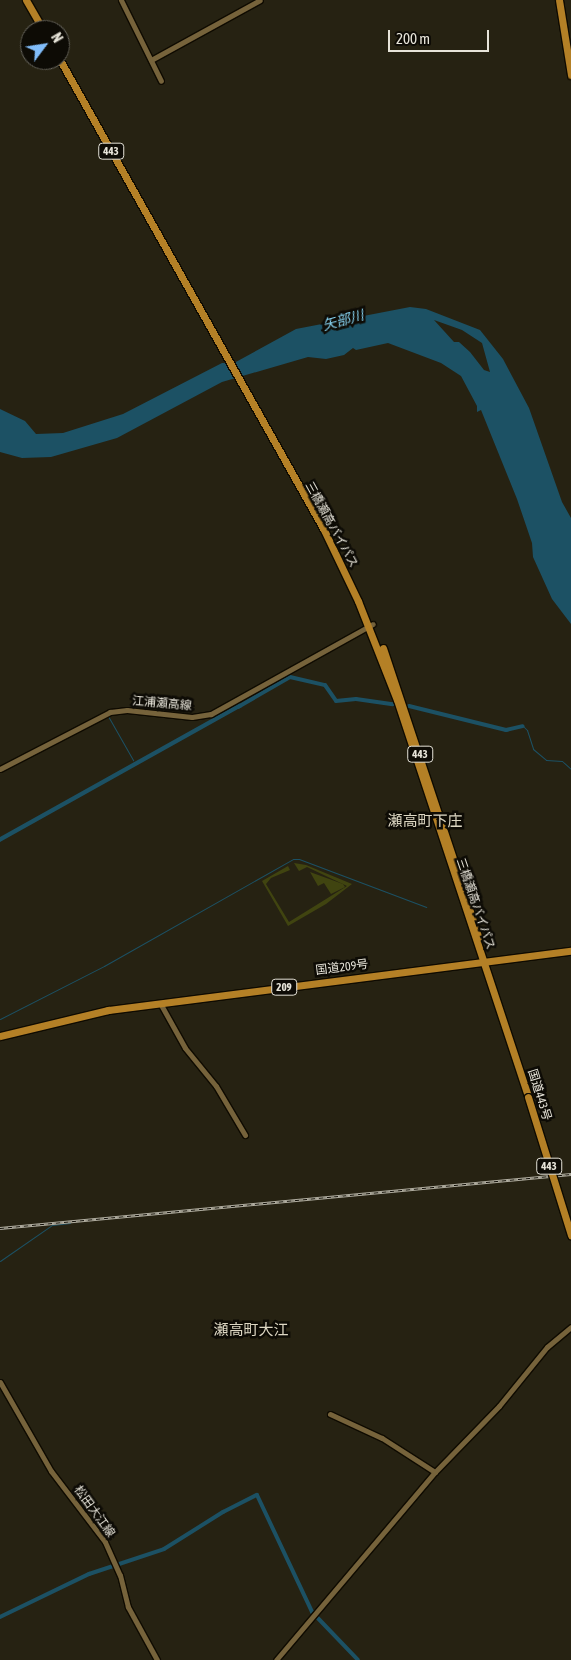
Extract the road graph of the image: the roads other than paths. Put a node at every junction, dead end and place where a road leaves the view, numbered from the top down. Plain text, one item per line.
1 (26, 0) edge
2 (30, 0) edge
3 (121, 0) edge
4 (260, 0) edge
5 (558, 0) edge
6 (37, 20) edge
7 (41, 20) edge
8 (151, 60) junction
9 (66, 70) edge
10 (69, 70) edge
11 (571, 75) edge
12 (160, 81) dead end
13 (218, 340) junction
14 (371, 625) junction
15 (0, 769) edge
16 (571, 951) edge
17 (484, 961) junction
18 (160, 1003) junction
19 (0, 1036) edge
20 (245, 1135) dead end
21 (571, 1235) edge
22 (571, 1327) edge
23 (0, 1382) edge
24 (330, 1414) dead end
25 (435, 1472) junction
26 (157, 1660) edge
27 (276, 1660) edge

1 - 6 highway
2 - 7 highway
3 - 8 street
4 - 8 street
5 - 11 highway
8 - 12 street
9 - 13 highway, 三橋瀬高バイパス / 443
10 - 13 highway, 三橋瀬高バイパス / 443
13 - 14 highway, 三橋瀬高バイパス / 443
14 - 15 street, 江浦瀬高線
14 - 17 highway, 三橋瀬高バイパス / 443
16 - 17 highway, 国道209号 / 209
17 - 18 highway, 国道209号 / 209
17 - 21 highway, 国道443号 / 443, bridge
18 - 19 highway, 国道209号 / 209
18 - 20 street
22 - 25 street
23 - 26 street, 松田大江線
24 - 25 street
25 - 27 street

